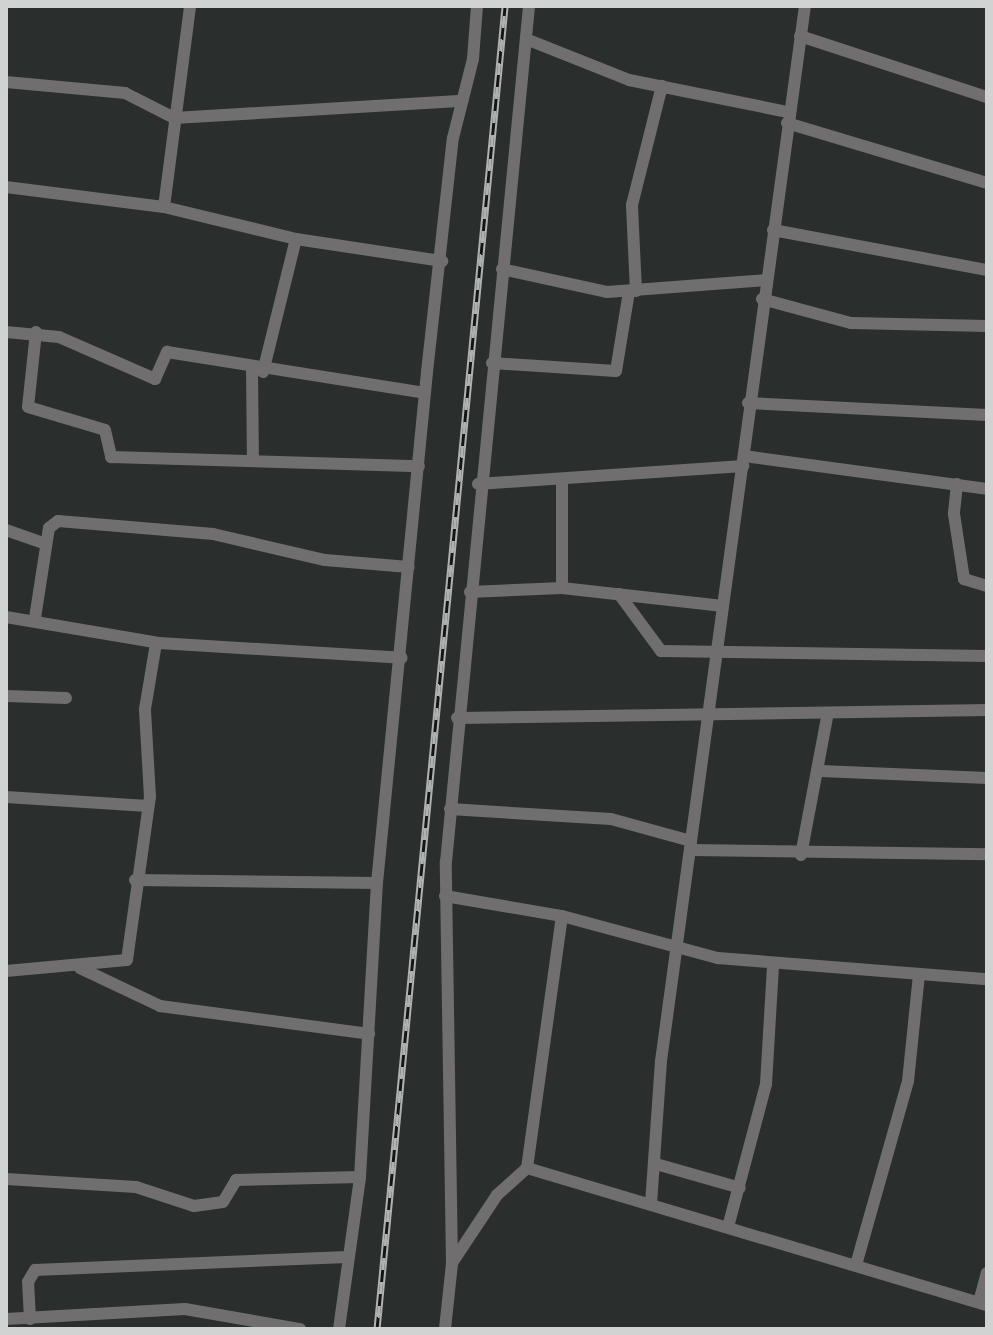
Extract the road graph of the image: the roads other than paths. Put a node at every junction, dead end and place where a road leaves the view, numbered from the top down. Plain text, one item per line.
1 (190, 6) edge
2 (477, 6) edge
3 (529, 6) edge
4 (805, 6) edge
5 (800, 36) junction
6 (526, 39) junction
7 (6, 82) edge
8 (662, 86) junction
9 (987, 97) edge
10 (462, 101) junction
11 (174, 118) junction
12 (788, 118) junction
13 (987, 183) edge
14 (7, 190) edge
15 (164, 207) junction
16 (773, 230) junction
17 (296, 239) junction
18 (442, 261) junction
19 (502, 269) junction
20 (987, 270) edge
21 (765, 280) junction
22 (633, 292) junction
23 (762, 299) junction
24 (987, 326) edge
25 (6, 332) edge
26 (36, 332) junction
27 (492, 363) junction
28 (258, 370) junction
29 (425, 393) junction
30 (748, 403) junction
31 (987, 415) edge
32 (253, 459) junction
33 (744, 461) junction
34 (419, 466) junction
35 (562, 481) junction
36 (478, 484) junction
37 (957, 484) junction
38 (987, 489) edge
39 (6, 530) edge
40 (46, 544) junction
41 (409, 567) junction
42 (987, 586) edge
43 (562, 588) junction
44 (470, 592) junction
45 (619, 594) junction
46 (723, 606) junction
47 (6, 617) edge
48 (35, 618) junction
49 (156, 643) junction
50 (717, 646) junction
51 (987, 656) edge
52 (402, 658) junction
53 (6, 696) edge
54 (66, 698) dead end
55 (987, 710) edge
56 (707, 715) junction
57 (827, 717) junction
58 (457, 718) junction
59 (821, 771) junction
60 (987, 778) edge
61 (6, 797) edge
62 (148, 806) junction
63 (450, 809) junction
64 (690, 846) junction
65 (987, 854) edge
66 (801, 855) junction
67 (135, 880) junction
68 (377, 883) junction
69 (445, 896) junction
70 (562, 916) junction
71 (680, 950) junction
72 (773, 965) junction
73 (80, 968) junction
74 (6, 971) edge
75 (919, 975) junction
76 (987, 979) edge
77 (369, 1034) junction
78 (656, 1164) junction
79 (527, 1168) junction
80 (360, 1177) junction
81 (6, 1179) edge
82 (740, 1188) junction
83 (651, 1204) junction
84 (728, 1227) junction
85 (348, 1257) junction
86 (452, 1263) junction
87 (856, 1265) junction
88 (987, 1273) edge
89 (983, 1303) edge
90 (6, 1319) edge
91 (30, 1319) junction
92 (70, 1322) edge
93 (300, 1329) edge
94 (339, 1329) edge
95 (445, 1329) edge

1 - 11 street
2 - 10 street
3 - 6 street
4 - 5 street
5 - 9 street
5 - 12 street
6 - 8 street
6 - 19 street
7 - 11 street
8 - 12 street
8 - 22 street
10 - 11 street
10 - 18 street
11 - 15 street
12 - 13 street
12 - 16 street
14 - 15 street
15 - 17 street
16 - 20 street
16 - 21 street
17 - 18 street
17 - 28 street
18 - 29 street
19 - 22 street
19 - 27 street
21 - 22 street
21 - 23 street
22 - 27 street
23 - 24 street
23 - 30 street
25 - 26 street
26 - 28 street
26 - 32 street
27 - 36 street
28 - 29 street
28 - 32 street
29 - 34 street
30 - 31 street
30 - 33 street
32 - 34 street
33 - 35 street
33 - 37 street
33 - 46 street
34 - 41 street
35 - 36 street
35 - 43 street
36 - 44 street
37 - 38 street
37 - 42 street
39 - 40 street
40 - 41 street
40 - 48 street
41 - 52 street
43 - 44 street
43 - 45 street
44 - 58 street
45 - 46 street
45 - 50 street
46 - 50 street
47 - 48 street
48 - 49 street
49 - 52 street
49 - 62 street
50 - 51 street
50 - 56 street
52 - 68 street
53 - 54 street
55 - 57 street
56 - 57 street
56 - 58 street
56 - 64 street
57 - 59 street
58 - 63 street
59 - 60 street
59 - 66 street
61 - 62 street
62 - 67 street
63 - 64 street
63 - 69 street
64 - 66 street
64 - 71 street
65 - 66 street
67 - 68 street
67 - 73 street
68 - 77 street
69 - 70 street
69 - 86 street
70 - 71 street
70 - 79 street
71 - 72 street
71 - 78 street
72 - 75 street
72 - 82 street
73 - 74 street
73 - 77 street
75 - 76 street
75 - 87 street
77 - 80 street
78 - 82 street
78 - 83 street
79 - 83 street
79 - 86 street
80 - 81 street
80 - 85 street
82 - 84 street
83 - 84 street
84 - 87 street
85 - 91 street
85 - 94 street
86 - 95 street
87 - 89 street
88 - 89 street
90 - 91 street
91 - 92 street
92 - 93 street

